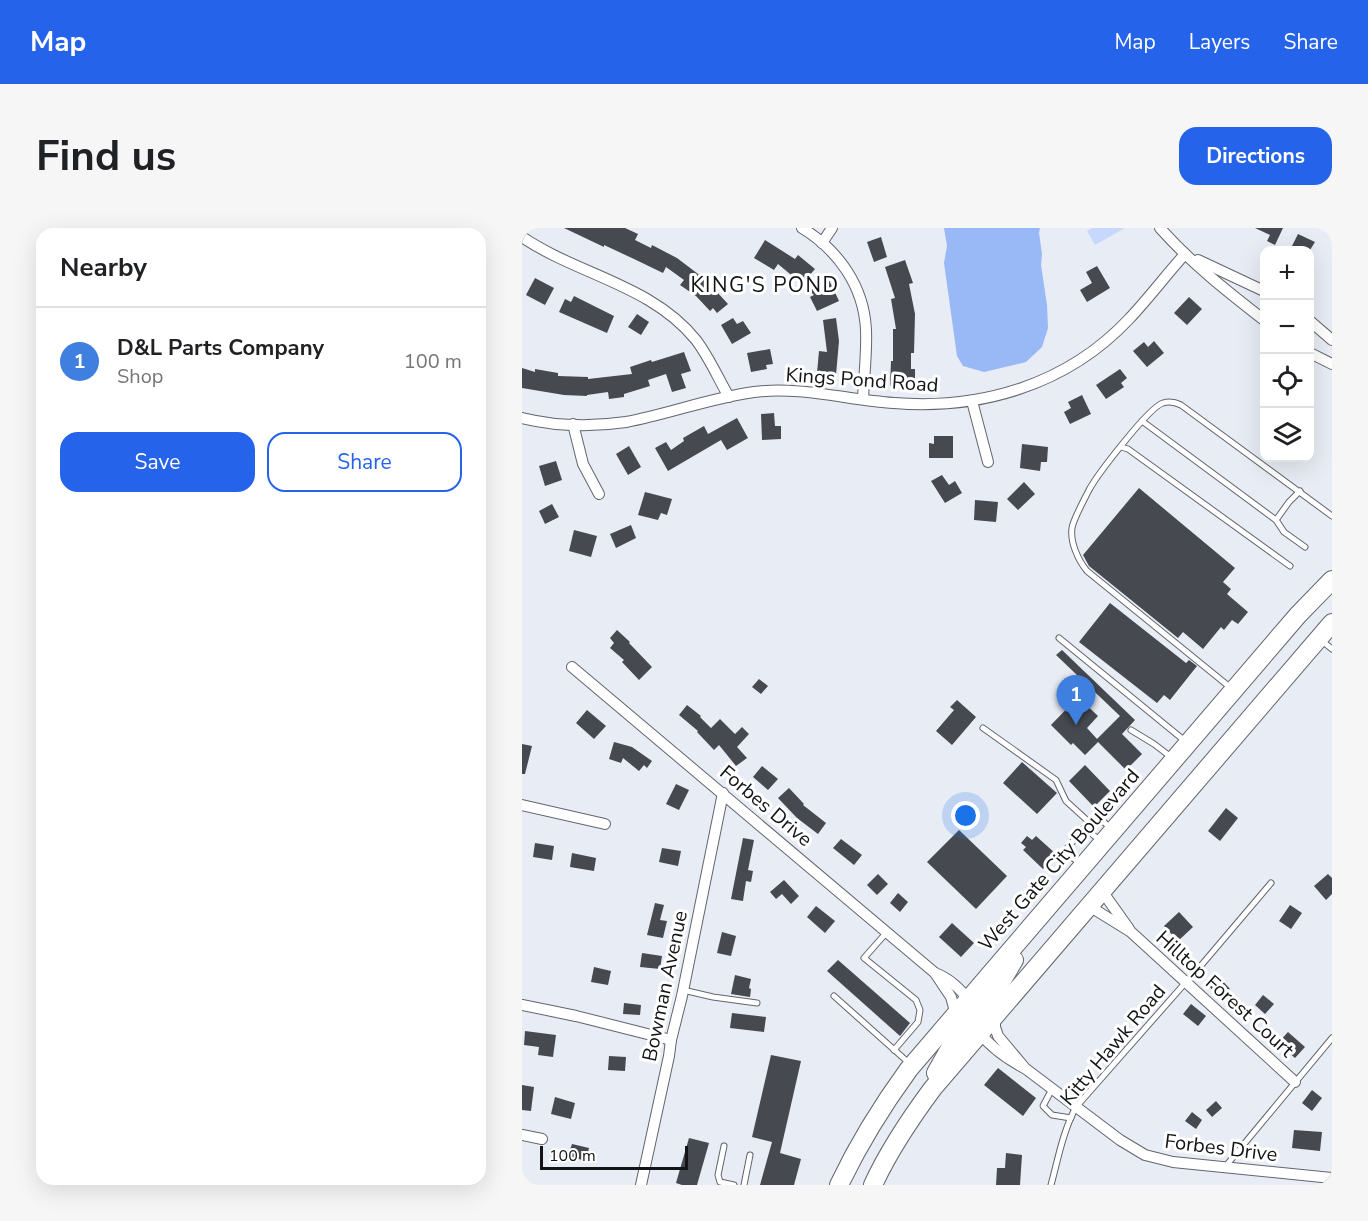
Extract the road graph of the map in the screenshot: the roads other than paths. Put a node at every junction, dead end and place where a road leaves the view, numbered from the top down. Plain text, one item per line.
1 (802, 228) edge
2 (832, 228) edge
3 (1160, 228) edge
4 (522, 237) edge
5 (822, 243) junction
6 (1185, 254) junction
7 (1260, 289) edge
8 (1260, 317) edge
9 (1314, 324) edge
10 (1332, 340) edge
11 (1312, 354) edge
12 (1332, 364) edge
13 (729, 397) junction
14 (863, 399) junction
15 (972, 401) junction
16 (522, 418) edge
17 (1142, 421) junction
18 (573, 424) junction
19 (1121, 447) junction
20 (988, 462) dead end
21 (1300, 491) junction
22 (599, 494) dead end
23 (1332, 516) edge
24 (1276, 520) junction
25 (1305, 547) dead end
26 (1290, 566) dead end
27 (1332, 580) edge
28 (1332, 623) edge
29 (1059, 638) dead end
30 (1325, 643) edge
31 (572, 667) dead end
32 (1234, 690) junction
33 (983, 728) dead end
34 (1131, 730) dead end
35 (1188, 744) junction
36 (1174, 760) junction
37 (723, 793) junction
38 (522, 805) edge
39 (1089, 822) junction
40 (605, 824) dead end
41 (1108, 837) junction
42 (1084, 866) junction
43 (1270, 883) dead end
44 (1102, 891) junction
45 (1089, 906) junction
46 (1034, 924) junction
47 (887, 932) junction
48 (1131, 932) junction
49 (935, 973) junction
50 (1186, 982) junction
51 (683, 990) junction
52 (834, 996) dead end
53 (969, 1000) junction
54 (757, 1004) dead end
55 (522, 1005) edge
56 (956, 1015) junction
57 (995, 1016) junction
58 (980, 1033) junction
59 (1332, 1038) edge
60 (671, 1040) junction
61 (894, 1050) junction
62 (912, 1066) junction
63 (1026, 1069) junction
64 (1295, 1082) junction
65 (1052, 1089) junction
66 (1076, 1107) junction
67 (917, 1110) junction
68 (1071, 1118) junction
69 (522, 1135) edge
70 (542, 1139) dead end
71 (724, 1146) dead end
72 (750, 1155) dead end
73 (1225, 1167) junction
74 (1332, 1178) edge
75 (641, 1185) edge
76 (734, 1185) edge
77 (744, 1185) edge
78 (839, 1185) edge
79 (873, 1185) edge
80 (1051, 1185) edge

1 - 5 street
2 - 5 street
3 - 6 street
4 - 13 street
5 - 14 street
6 - 7 street
6 - 8 street
6 - 15 street, Kings Pond Road
9 - 10 street
11 - 12 street
13 - 14 street, Kings Pond Road
13 - 18 street, Kings Pond Road
14 - 15 street, Kings Pond Road
15 - 20 street
16 - 18 street, Kings Pond Road
17 - 19 lane
17 - 21 lane
17 - 24 lane
18 - 22 street
19 - 26 lane
19 - 32 lane
21 - 23 lane
21 - 24 lane
24 - 25 lane
27 - 32 main road, West Gate City Boulevard
28 - 30 main road
29 - 35 lane
30 - 44 main road
31 - 37 street, Forbes Drive
32 - 35 main road, West Gate City Boulevard
33 - 39 lane
34 - 36 lane
35 - 36 main road, West Gate City Boulevard
36 - 41 main road, West Gate City Boulevard
37 - 47 street, Forbes Drive
37 - 51 street, Bowman Avenue
38 - 40 street
39 - 41 lane
39 - 41 lane
39 - 42 lane
41 - 42 main road, West Gate City Boulevard
42 - 46 main road, West Gate City Boulevard
43 - 50 lane, Kitty Hawk Road
44 - 45 main road
44 - 48 street, Hilltop Forest Court
45 - 48 street, Hilltop Forest Court
45 - 57 main road
46 - 53 main road, West Gate City Boulevard
46 - 58 main road
47 - 49 street, Forbes Drive
47 - 61 lane
48 - 50 street, Hilltop Forest Court
49 - 53 street, Forbes Drive
49 - 56 street, Forbes Drive
50 - 64 street, Hilltop Forest Court
50 - 66 lane, Kitty Hawk Road
51 - 54 lane
51 - 60 street, Bowman Avenue
52 - 61 lane
53 - 56 main road, West Gate City Boulevard
53 - 67 main road
55 - 60 street
56 - 62 main road, West Gate City Boulevard
57 - 58 main road
57 - 63 street, Forbes Drive
58 - 63 street, Forbes Drive
58 - 67 main road
59 - 64 lane
60 - 75 street, Bowman Avenue
61 - 62 lane
62 - 78 main road, West Gate City Boulevard
63 - 65 street, Forbes Drive
64 - 73 lane
65 - 66 street, Forbes Drive
65 - 68 lane
66 - 68 lane, Kitty Hawk Road
66 - 73 street, Forbes Drive
67 - 79 main road
68 - 80 lane, Kitty Hawk Road
69 - 70 street
71 - 76 lane
72 - 77 lane
73 - 74 street, Forbes Drive

